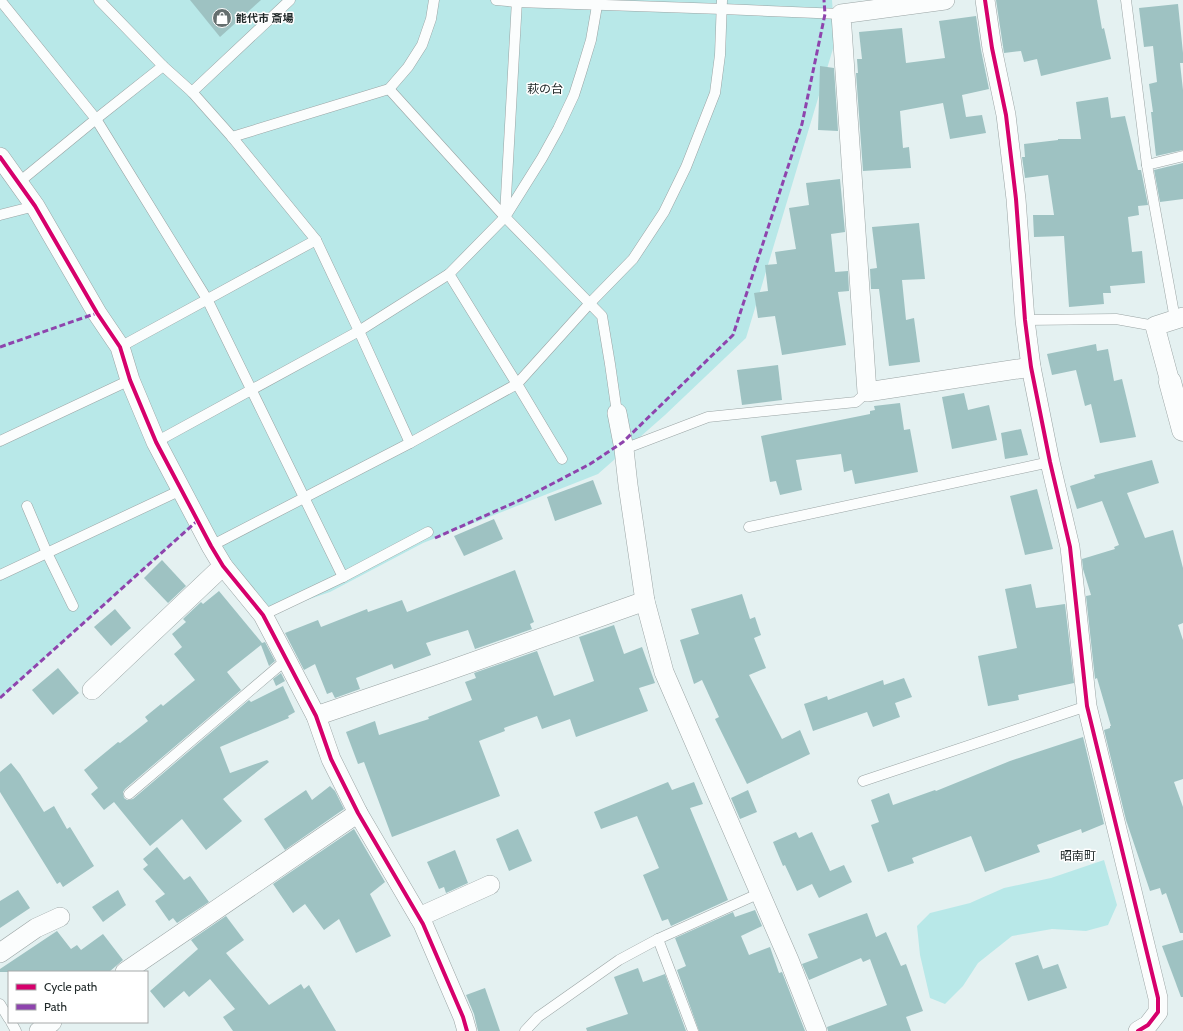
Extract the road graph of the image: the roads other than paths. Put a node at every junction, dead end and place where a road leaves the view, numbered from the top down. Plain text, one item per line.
1 (0, 0) edge
2 (99, 0) edge
3 (290, 0) edge
4 (434, 0) edge
5 (496, 0) edge
6 (945, 0) edge
7 (985, 0) edge
8 (1126, 0) edge
9 (517, 1) edge
10 (597, 2) edge
11 (723, 4) edge
12 (841, 14) junction
13 (163, 66) junction
14 (389, 89) junction
15 (192, 92) junction
16 (96, 118) junction
17 (232, 136) junction
18 (1183, 156) edge
19 (0, 157) edge
20 (1147, 165) junction
21 (18, 183) junction
22 (35, 206) junction
23 (0, 216) edge
24 (505, 217) junction
25 (316, 240) junction
26 (449, 274) junction
27 (207, 299) junction
28 (590, 303) junction
29 (1179, 318) edge
30 (1026, 320) junction
31 (1155, 326) junction
32 (359, 330) junction
33 (120, 347) junction
34 (1031, 367) junction
35 (130, 380) junction
36 (1170, 382) joint
37 (517, 384) junction
38 (251, 391) junction
39 (867, 392) junction
40 (617, 413) joint
41 (1183, 430) edge
42 (0, 441) edge
43 (156, 442) junction
44 (410, 443) junction
45 (624, 449) junction
46 (562, 459) dead end
47 (1050, 462) junction
48 (181, 490) junction
49 (305, 498) junction
50 (27, 506) dead end
51 (749, 527) dead end
52 (428, 532) dead end
53 (211, 546) junction
54 (47, 553) junction
55 (223, 566) junction
56 (0, 576) edge
57 (343, 577) junction
58 (646, 601) junction
59 (73, 606) dead end
60 (263, 615) junction
61 (286, 660) junction
62 (92, 690) dead end
63 (1087, 706) junction
64 (316, 716) junction
65 (863, 781) dead end
66 (129, 794) dead end
67 (358, 813) junction
68 (490, 885) dead end
69 (760, 893) junction
70 (60, 917) dead end
71 (419, 917) junction
72 (658, 939) junction
73 (0, 953) edge
74 (127, 971) edge
75 (0, 1004) edge
76 (8, 1017) edge
77 (51, 1023) edge
78 (39, 1031) edge
79 (467, 1031) edge
80 (525, 1031) edge
81 (693, 1031) edge
82 (817, 1031) edge
83 (1138, 1031) edge

1 - 16 lane
2 - 13 lane
3 - 15 lane
4 - 14 lane
5 - 9 lane
6 - 12 street
7 - 30 street
8 - 20 lane
9 - 10 lane
9 - 24 lane
10 - 11 lane
10 - 24 lane
11 - 12 lane
11 - 28 lane
12 - 39 street
13 - 15 lane
13 - 16 lane
14 - 17 lane
14 - 24 lane
15 - 17 lane
16 - 21 lane
16 - 27 lane
17 - 25 lane
18 - 20 lane
19 - 21 street
20 - 29 lane
21 - 22 street
22 - 23 lane
22 - 33 street
24 - 26 lane
24 - 28 lane
25 - 27 lane
25 - 32 lane
26 - 32 lane
26 - 37 lane
27 - 33 lane
27 - 38 lane
28 - 37 lane
28 - 40 lane
29 - 31 street
30 - 31 lane
30 - 34 street
31 - 36 street
32 - 38 lane
32 - 44 lane
33 - 35 street
34 - 39 street
34 - 47 street
35 - 42 lane
35 - 43 street
36 - 41 street
37 - 44 lane
37 - 46 lane
38 - 43 lane
38 - 49 lane
39 - 45 lane
40 - 45 street
43 - 48 street
44 - 49 lane
45 - 58 street
47 - 51 lane
47 - 63 street
48 - 53 street
48 - 54 lane
49 - 53 lane
49 - 57 lane
50 - 54 lane
52 - 57 lane
53 - 55 street
54 - 56 lane
54 - 59 lane
55 - 60 street
55 - 62 street
57 - 60 lane
58 - 64 street
58 - 69 street
60 - 61 street
61 - 64 street
61 - 66 lane
63 - 65 lane
63 - 83 street
64 - 67 street
67 - 71 street
67 - 74 street
68 - 71 street
69 - 72 lane
69 - 82 street
70 - 73 street
71 - 79 street
72 - 80 lane
72 - 81 lane
75 - 76 lane
77 - 78 street

